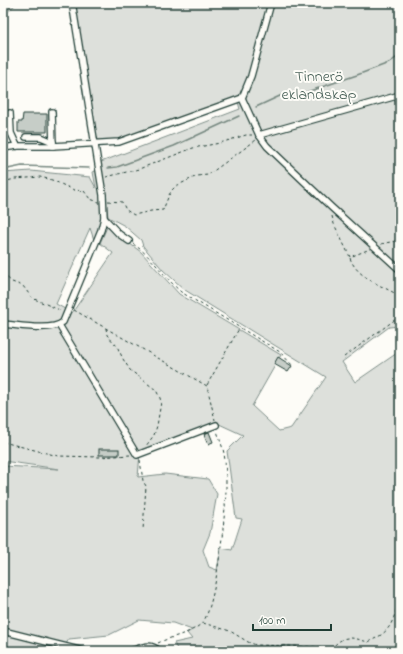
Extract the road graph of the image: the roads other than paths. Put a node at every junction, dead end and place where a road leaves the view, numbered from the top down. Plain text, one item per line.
1 (71, 3) edge
2 (271, 3) edge
3 (400, 95) edge
4 (242, 98) junction
5 (52, 112) dead end
6 (10, 113) dead end
7 (259, 135) junction
8 (26, 137) dead end
9 (52, 144) junction
10 (94, 144) junction
11 (17, 146) junction
12 (3, 148) edge
13 (104, 218) junction
14 (129, 241) road end
15 (400, 270) edge
16 (3, 324) edge
17 (60, 325) junction
18 (216, 425) road end
19 (3, 631) edge
20 (83, 651) edge
21 (131, 651) edge
22 (159, 651) edge

1 - 10 street
2 - 4 street
3 - 7 street
4 - 7 street
4 - 10 street
5 - 9 street
6 - 11 street
7 - 15 street
8 - 9 street
9 - 10 street
9 - 11 street
10 - 13 street
11 - 12 street
13 - 14 street
13 - 17 street
16 - 17 street
17 - 18 street
19 - 20 street
21 - 22 street

